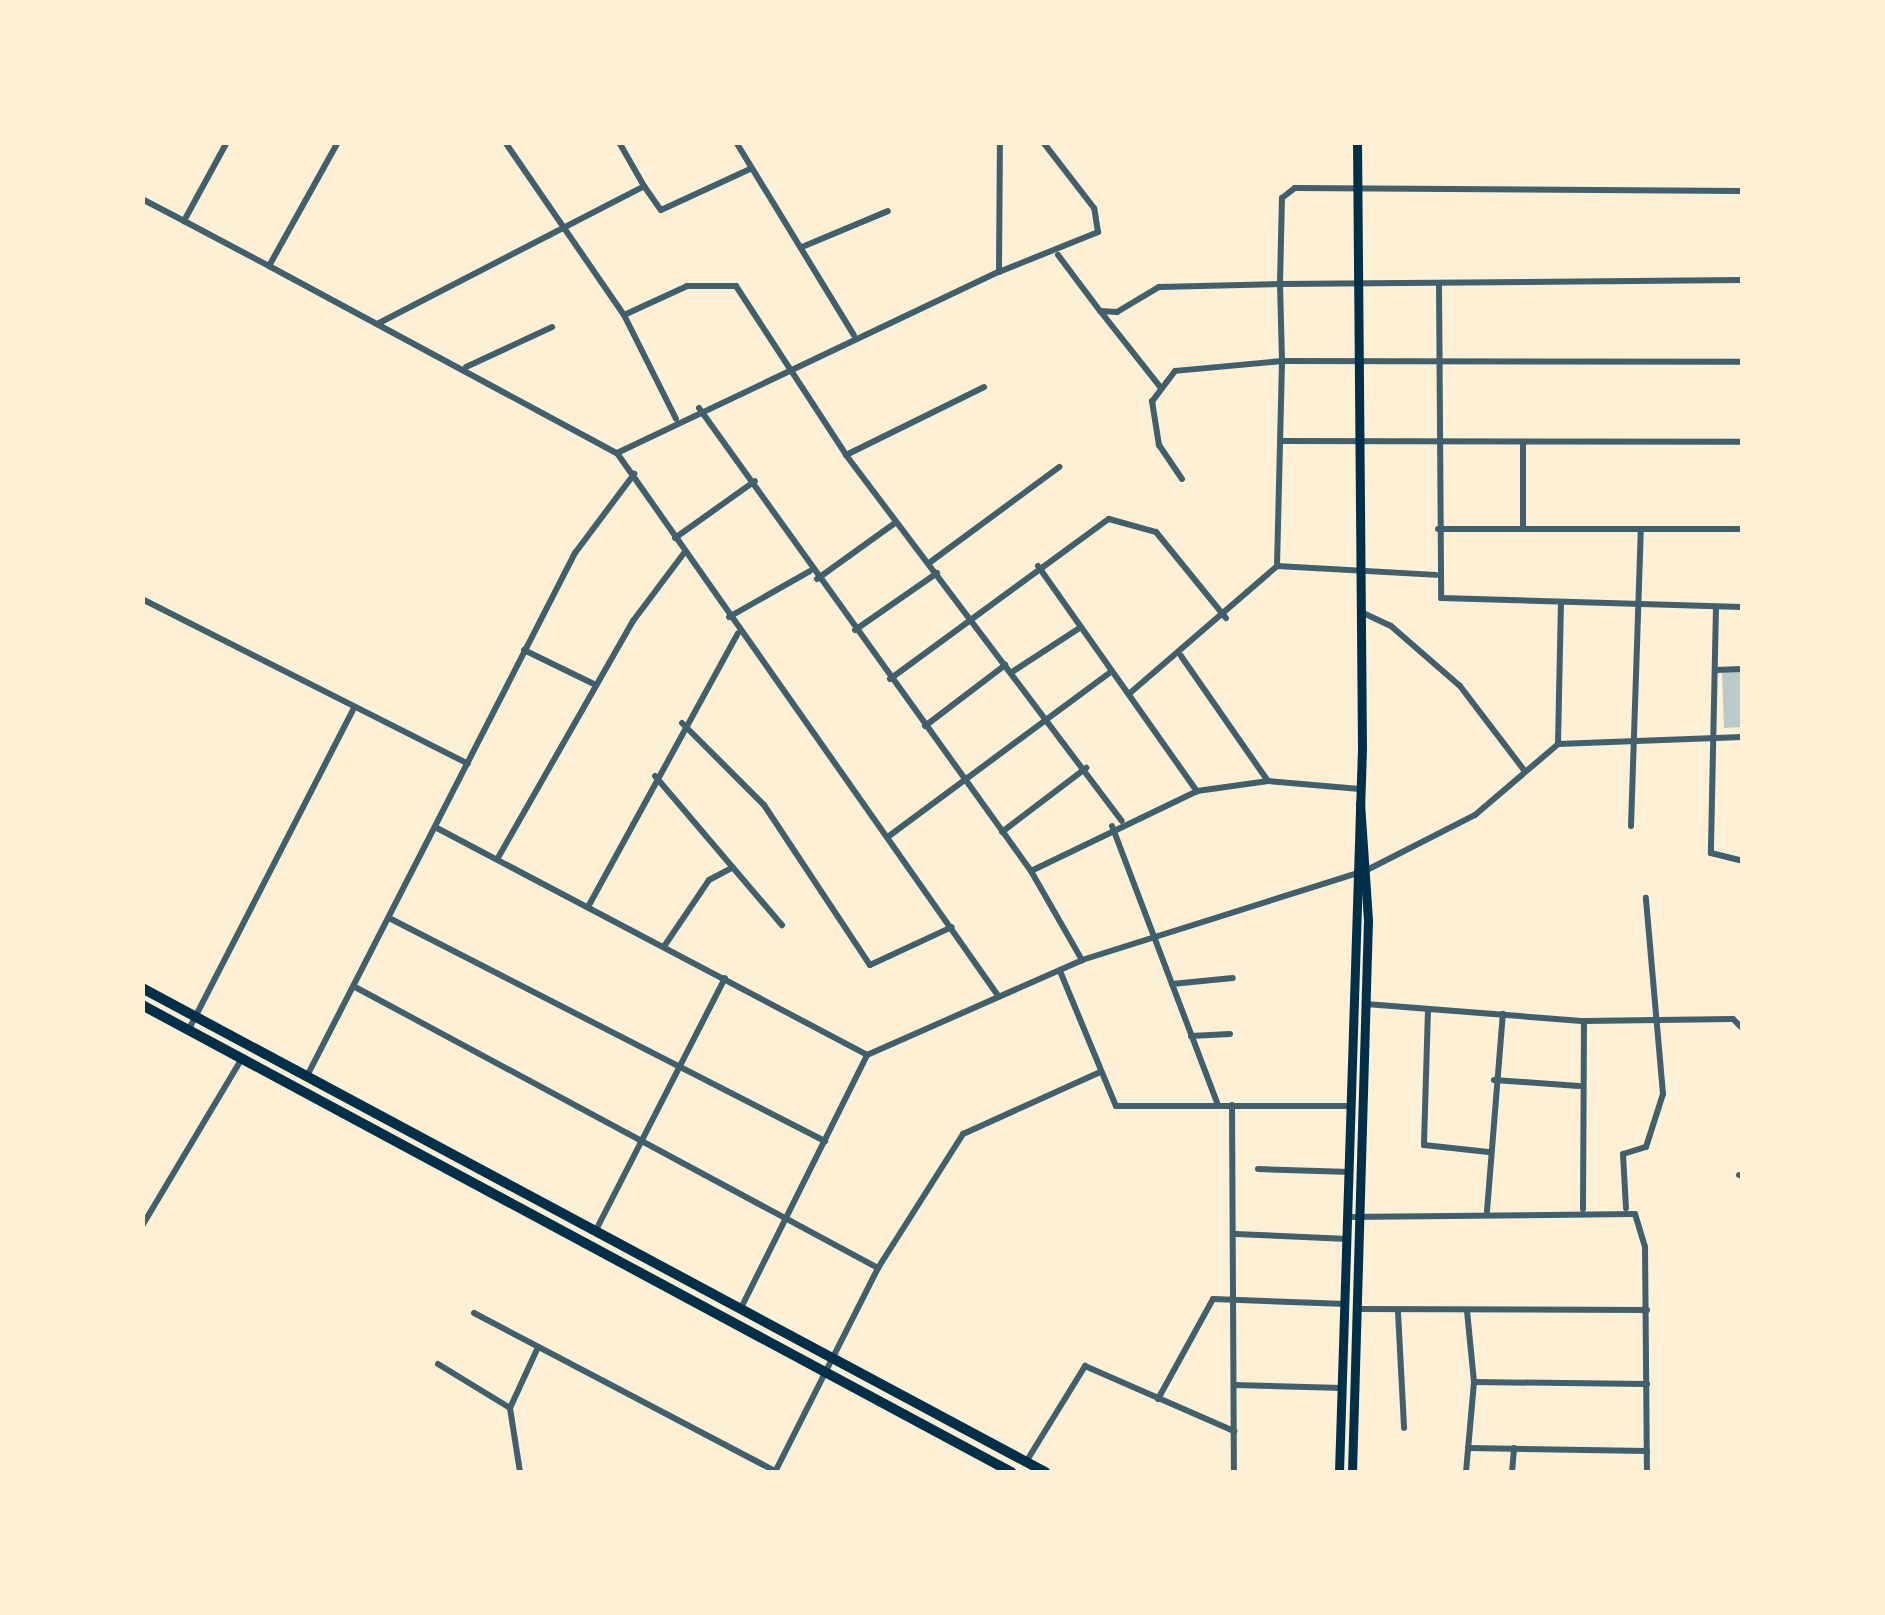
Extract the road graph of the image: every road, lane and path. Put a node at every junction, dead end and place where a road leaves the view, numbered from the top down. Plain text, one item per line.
1 (228, 142) edge
2 (338, 142) edge
3 (505, 142) edge
4 (619, 142) edge
5 (736, 142) edge
6 (1000, 142) edge
7 (1043, 142) edge
8 (1357, 142) edge
9 (750, 169) junction
10 (644, 186) junction
11 (1360, 189) junction
12 (1742, 192) edge
13 (142, 199) edge
14 (888, 210) dead end
15 (184, 221) junction
16 (558, 226) junction
17 (802, 247) junction
18 (1058, 255) junction
19 (269, 266) junction
20 (999, 272) junction
21 (1742, 280) edge
22 (1362, 283) junction
23 (1280, 284) junction
24 (1440, 284) junction
25 (1100, 311) junction
26 (624, 315) junction
27 (378, 323) junction
28 (552, 327) dead end
29 (854, 336) junction
30 (1282, 360) junction
31 (1363, 360) junction
32 (1439, 362) junction
33 (1742, 362) edge
34 (790, 365) junction
35 (465, 368) junction
36 (984, 387) dead end
37 (1161, 388) junction
38 (699, 408) junction
39 (676, 419) junction
40 (1281, 441) junction
41 (1363, 442) junction
42 (1438, 442) junction
43 (1742, 442) edge
44 (1522, 443) junction
45 (617, 453) junction
46 (846, 455) junction
47 (1059, 468) dead end
48 (634, 474) junction
49 (1182, 478) dead end
50 (754, 482) junction
51 (896, 523) junction
52 (1523, 528) junction
53 (1742, 528) edge
54 (1438, 529) junction
55 (1641, 530) junction
56 (674, 538) junction
57 (684, 553) junction
58 (929, 563) junction
59 (1038, 566) junction
60 (1277, 566) junction
61 (810, 571) junction
62 (1360, 571) junction
63 (937, 573) junction
64 (1436, 575) junction
65 (817, 580) junction
66 (142, 599) edge
67 (1561, 606) junction
68 (1639, 606) junction
69 (1716, 607) junction
70 (1742, 607) edge
71 (1361, 612) junction
72 (969, 616) junction
73 (729, 617) junction
74 (1226, 618) junction
75 (1080, 627) junction
76 (855, 630) junction
77 (738, 633) junction
78 (524, 650) junction
79 (1181, 656) junction
80 (1006, 665) junction
81 (1742, 669) edge
82 (1715, 670) junction
83 (1012, 672) junction
84 (1111, 672) junction
85 (890, 679) junction
86 (596, 685) junction
87 (1130, 693) junction
88 (353, 710) junction
89 (1049, 714) junction
90 (682, 724) junction
91 (925, 726) junction
92 (1716, 736) junction
93 (1742, 737) edge
94 (1638, 738) junction
95 (1558, 744) junction
96 (468, 764) junction
97 (1528, 767) junction
98 (1086, 768) junction
99 (655, 776) junction
100 (965, 780) junction
101 (1268, 781) junction
102 (1360, 789) junction
103 (1197, 792) junction
104 (1360, 803) junction
105 (1122, 821) junction
106 (1112, 826) junction
107 (1632, 826) dead end
108 (435, 827) junction
109 (1002, 832) junction
110 (889, 836) junction
111 (499, 856) junction
112 (1742, 861) edge
113 (732, 866) junction
114 (1032, 871) junction
115 (1366, 871) junction
116 (1354, 876) junction
117 (1646, 898) dead end
118 (588, 908) junction
119 (390, 918) junction
120 (782, 925) dead end
121 (952, 928) junction
122 (1155, 934) junction
123 (665, 945) junction
124 (1082, 960) junction
125 (1060, 971) junction
126 (726, 978) junction
127 (1233, 978) dead end
128 (1172, 984) junction
129 (355, 987) junction
130 (142, 988) edge
131 (996, 994) junction
132 (1366, 1004) junction
133 (142, 1005) edge
134 (1428, 1008) junction
135 (1503, 1014) junction
136 (196, 1018) junction
137 (1584, 1022) junction
138 (1657, 1024) junction
139 (1742, 1028) edge
140 (188, 1032) junction
141 (1230, 1034) dead end
142 (1192, 1036) junction
143 (867, 1055) junction
144 (241, 1060) junction
145 (686, 1065) junction
146 (1100, 1072) junction
147 (307, 1076) junction
148 (1494, 1080) junction
149 (1579, 1086) junction
150 (1217, 1103) junction
151 (1232, 1105) junction
152 (1351, 1106) junction
153 (641, 1140) junction
154 (825, 1141) junction
155 (445, 1150) junction
156 (1489, 1152) junction
157 (438, 1164) junction
158 (1258, 1168) dead end
159 (1350, 1172) junction
160 (1626, 1208) junction
161 (1583, 1209) junction
162 (1487, 1211) junction
163 (786, 1216) junction
164 (1362, 1216) junction
165 (1347, 1218) junction
166 (142, 1226) edge
167 (596, 1230) junction
168 (1235, 1234) junction
169 (1348, 1239) junction
170 (878, 1268) junction
171 (1236, 1302) junction
172 (1351, 1306) junction
173 (741, 1308) junction
174 (1647, 1310) junction
175 (1467, 1311) junction
176 (474, 1312) dead end
177 (1398, 1312) junction
178 (538, 1347) junction
179 (834, 1358) junction
180 (438, 1364) dead end
181 (828, 1372) junction
182 (1474, 1382) junction
183 (1234, 1384) junction
184 (1647, 1384) junction
185 (1342, 1388) junction
186 (1158, 1399) junction
187 (510, 1408) junction
188 (1404, 1428) dead end
189 (1234, 1431) junction
190 (1468, 1448) junction
191 (1514, 1448) junction
192 (1647, 1452) junction
193 (1026, 1462) junction
194 (520, 1472) edge
195 (775, 1472) edge
196 (1011, 1472) edge
197 (1045, 1472) edge
198 (1234, 1472) edge
199 (1338, 1472) edge
200 (1352, 1472) edge
201 (1466, 1472) edge
202 (1512, 1472) edge
203 (1647, 1472) edge

1 - 15 street
2 - 19 street
3 - 16 street
4 - 10 street
5 - 9 street
6 - 20 street
7 - 18 street
8 - 11 main road
9 - 10 street
9 - 17 street
10 - 16 street
11 - 12 street
11 - 22 main road
11 - 23 street
13 - 15 street
14 - 17 street
15 - 19 street
16 - 26 street
16 - 27 street
17 - 29 street
18 - 20 street
18 - 25 street
19 - 27 street
20 - 29 street
21 - 24 street
22 - 23 street
22 - 24 street
22 - 31 main road
23 - 25 street
23 - 30 street
24 - 32 street
25 - 37 street
26 - 34 street
26 - 39 street
27 - 35 street
28 - 35 street
29 - 34 street
30 - 31 street
30 - 37 street
30 - 40 street
31 - 32 street
31 - 41 main road
32 - 33 street
32 - 42 street
34 - 38 street
34 - 46 street
35 - 45 street
36 - 46 street
37 - 49 street
38 - 39 street
38 - 50 street
39 - 45 street
40 - 41 street
40 - 60 street
41 - 42 street
41 - 62 main road
42 - 44 street
42 - 54 street
43 - 44 street
44 - 52 street
45 - 48 street
46 - 51 street
47 - 58 street
48 - 56 street
48 - 78 street
50 - 56 street
50 - 61 street
51 - 58 street
51 - 65 street
52 - 54 street
52 - 55 street
53 - 55 street
54 - 64 street
55 - 68 street
56 - 57 street
57 - 73 street
57 - 86 street
58 - 63 street
59 - 72 street
59 - 74 street
59 - 75 street
60 - 62 street
60 - 74 street
61 - 65 street
61 - 73 street
62 - 64 street
62 - 71 main road
63 - 72 street
63 - 76 street
64 - 67 street
65 - 76 street
66 - 88 street
67 - 68 street
67 - 95 street
68 - 69 street
68 - 94 street
69 - 70 street
69 - 82 street
71 - 97 street
71 - 102 main road
72 - 80 street
72 - 85 street
73 - 77 street
74 - 79 street
75 - 83 street
75 - 84 street
76 - 85 street
77 - 90 street
77 - 110 street
78 - 86 street
78 - 96 street
79 - 87 street
79 - 101 street
80 - 83 street
80 - 91 street
81 - 82 street
82 - 92 street
83 - 89 street
84 - 87 street
84 - 89 street
85 - 91 street
86 - 111 street
87 - 103 street
88 - 96 street
88 - 136 street
89 - 98 street
89 - 100 street
90 - 99 street
90 - 121 street
91 - 100 street
92 - 93 street
92 - 94 street
92 - 112 street
94 - 95 street
94 - 107 street
95 - 97 street
96 - 108 street
97 - 115 street
98 - 105 street
98 - 109 street
99 - 113 street
99 - 118 street
100 - 109 street
100 - 110 street
101 - 102 street
101 - 103 street
102 - 104 main road
103 - 105 street
104 - 115 main road
104 - 116 main road
105 - 106 street
106 - 114 street
106 - 122 street
108 - 111 street
108 - 119 street
109 - 114 street
110 - 121 street
111 - 118 street
113 - 120 street
113 - 123 street
114 - 124 street
115 - 116 street
115 - 132 main road
116 - 122 street
116 - 152 main road
117 - 138 street
118 - 123 street
119 - 129 street
119 - 145 street
121 - 131 street
122 - 124 street
122 - 128 street
123 - 126 street
124 - 125 street
125 - 131 street
125 - 146 street
126 - 143 street
126 - 145 street
127 - 128 street
128 - 142 street
129 - 147 street
129 - 153 street
130 - 136 main road
131 - 143 street
132 - 134 street
132 - 164 main road
133 - 140 main road
134 - 135 street
134 - 156 street
135 - 137 street
135 - 148 street
136 - 140 street
136 - 147 main road
137 - 138 street
137 - 149 street
138 - 139 street
138 - 160 street
140 - 144 main road
141 - 142 street
142 - 150 street
143 - 154 street
144 - 157 main road
144 - 166 street
145 - 153 street
145 - 154 street
146 - 150 street
146 - 170 street
147 - 155 main road
148 - 149 street
148 - 156 street
149 - 161 street
150 - 151 street
151 - 152 street
151 - 168 street
152 - 159 main road
153 - 163 street
153 - 167 street
154 - 163 street
155 - 157 main road
155 - 167 main road
156 - 162 street
157 - 181 main road
158 - 159 street
159 - 165 main road
160 - 161 street
160 - 174 street
161 - 162 street
162 - 164 street
163 - 170 street
163 - 173 street
164 - 165 street
164 - 172 main road
165 - 169 main road
167 - 173 main road
168 - 169 street
168 - 171 street
169 - 172 main road
170 - 179 street
171 - 172 street
171 - 183 street
171 - 186 street
172 - 177 street
172 - 185 main road
172 - 200 main road
173 - 179 main road
174 - 175 street
174 - 184 street
175 - 177 street
175 - 182 street
176 - 178 street
177 - 188 street
178 - 187 street
178 - 195 street
179 - 181 street
179 - 193 main road
180 - 187 street
181 - 195 street
181 - 196 main road
182 - 184 street
182 - 190 street
183 - 185 street
183 - 189 street
184 - 192 street
185 - 199 main road
186 - 189 street
186 - 193 street
187 - 194 street
189 - 198 street
190 - 191 street
190 - 201 street
191 - 192 street
191 - 202 street
192 - 203 street
193 - 197 main road

